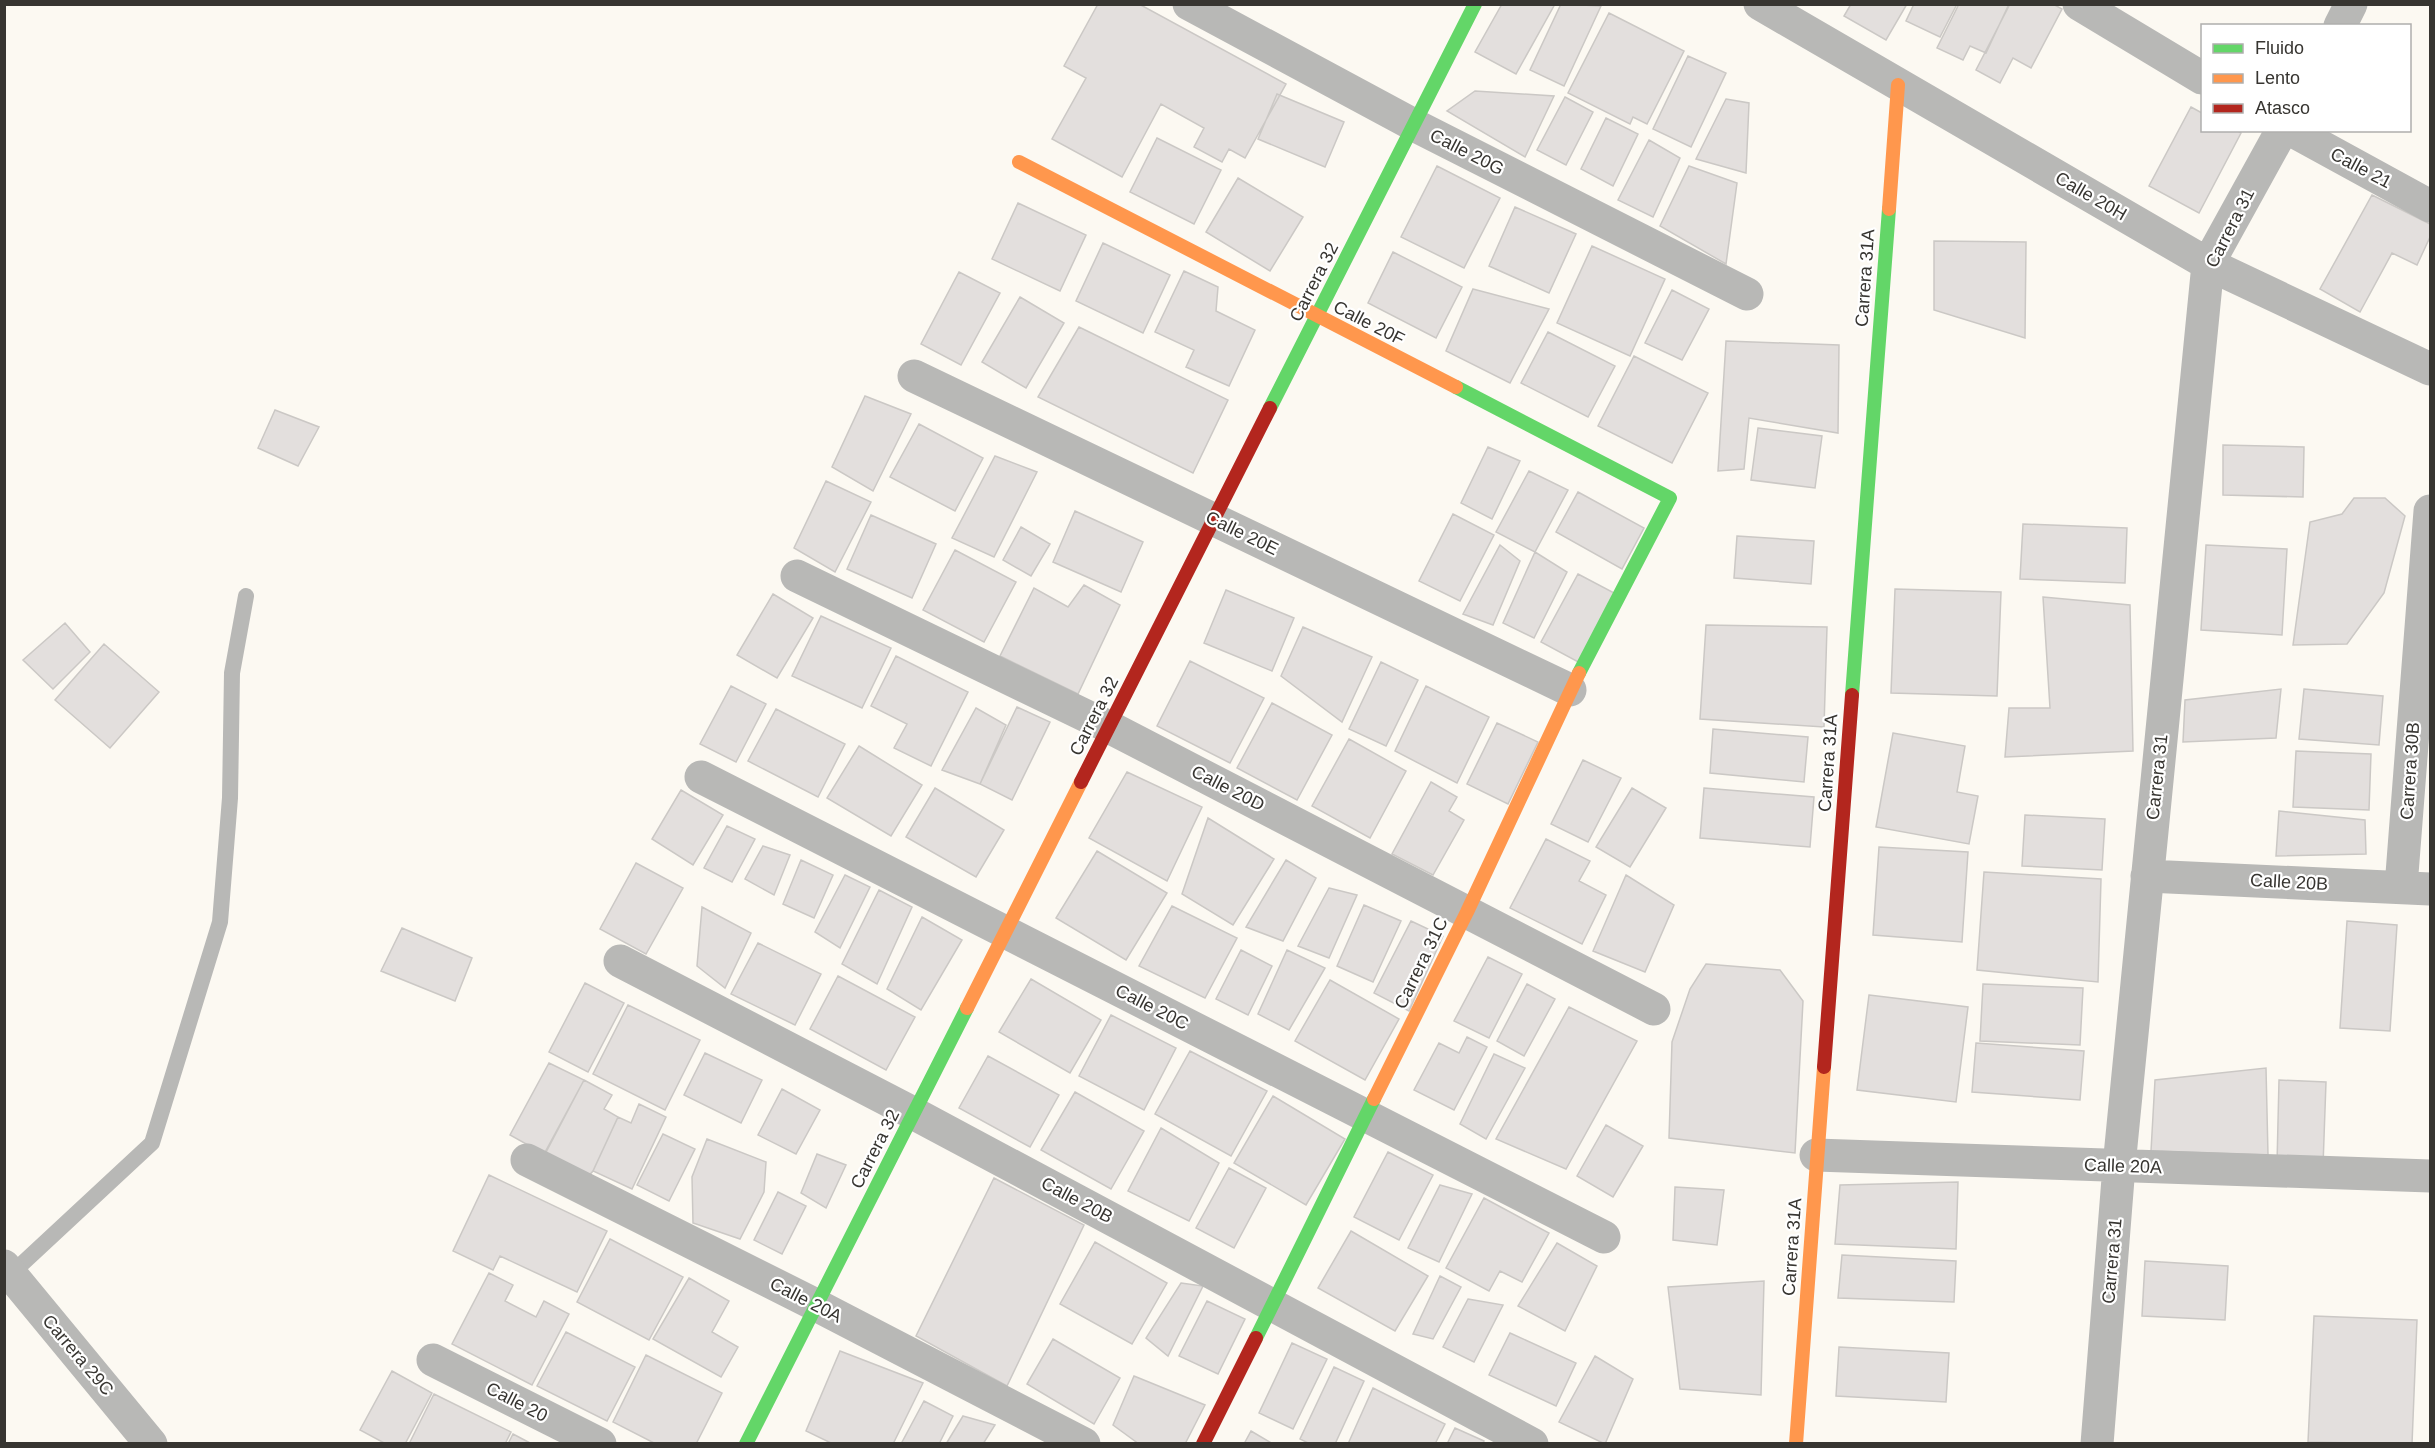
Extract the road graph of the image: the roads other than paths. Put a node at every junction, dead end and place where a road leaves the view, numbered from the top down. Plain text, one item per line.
1 (1189, 4) edge
2 (1475, 4) edge
3 (1760, 4) edge
4 (2079, 4) edge
5 (2351, 4) edge
6 (2341, 24) edge
7 (2201, 77) edge
8 (1898, 85) junction
9 (1414, 125) junction
10 (2281, 132) edge
11 (2295, 132) edge
12 (1019, 162) dead end
13 (2430, 206) edge
14 (2208, 264) junction
15 (1747, 294) dead end
16 (1317, 316) junction
17 (2430, 369) edge
18 (914, 376) dead end
19 (1670, 498) joint
20 (2430, 511) edge
21 (1214, 519) junction
22 (798, 576) dead end
23 (246, 596) dead end
24 (1570, 690) junction
25 (1109, 727) junction
26 (701, 777) dead end
27 (2147, 876) junction
28 (2416, 888) edge
29 (1467, 912) junction
30 (1005, 932) junction
31 (620, 961) dead end
32 (1654, 1009) dead end
33 (913, 1113) junction
34 (1365, 1116) junction
35 (1816, 1155) junction
36 (527, 1160) dead end
37 (2119, 1166) junction
38 (2430, 1176) edge
39 (1604, 1237) dead end
40 (8, 1270) edge
41 (816, 1305) junction
42 (1272, 1305) junction
43 (433, 1360) dead end
44 (151, 1443) edge
45 (600, 1443) edge
46 (746, 1443) edge
47 (1084, 1443) edge
48 (1203, 1443) edge
49 (1532, 1443) edge
50 (1796, 1443) edge
51 (2097, 1443) edge

1 - 9 street, Calle 20G
2 - 9 street, Carrera 32
3 - 8 street, Calle 20H
4 - 7 street
5 - 6 street
8 - 14 street, Calle 20H
8 - 35 street, Carrera 31A
9 - 15 street, Calle 20G
9 - 16 street, Carrera 32
10 - 14 street, Carrera 31
11 - 13 street, Calle 21
12 - 16 street, Calle 20F
14 - 17 street, Calle 20H
14 - 27 street, Carrera 31
16 - 19 street, Calle 20F
16 - 21 street, Carrera 32
18 - 21 street, Calle 20E
19 - 24 street, Carrera 31C
20 - 28 street, Carrera 30B
21 - 24 street, Calle 20E
21 - 25 street, Carrera 32
22 - 25 street, Calle 20D
23 - 40 lane
24 - 29 street, Carrera 31C
25 - 29 street, Calle 20D
25 - 30 street, Carrera 32
26 - 30 street, Calle 20C
27 - 28 street, Calle 20B
27 - 37 street, Carrera 31
29 - 32 street, Calle 20D
29 - 34 street, Carrera 31C
30 - 33 street, Carrera 32
30 - 34 street, Calle 20C
31 - 33 street, Calle 20B
33 - 41 street, Carrera 32
33 - 42 street, Calle 20B
34 - 39 street, Calle 20C
34 - 42 street, Carrera 31C
35 - 37 street, Calle 20A
35 - 50 street, Carrera 31A
36 - 41 street, Calle 20A
37 - 38 street, Calle 20A
37 - 51 street, Carrera 31
40 - 44 street, Carrera 29C
41 - 46 street, Carrera 32
41 - 47 street, Calle 20A
42 - 48 street, Carrera 31C
42 - 49 street, Calle 20B
43 - 45 street, Calle 20

